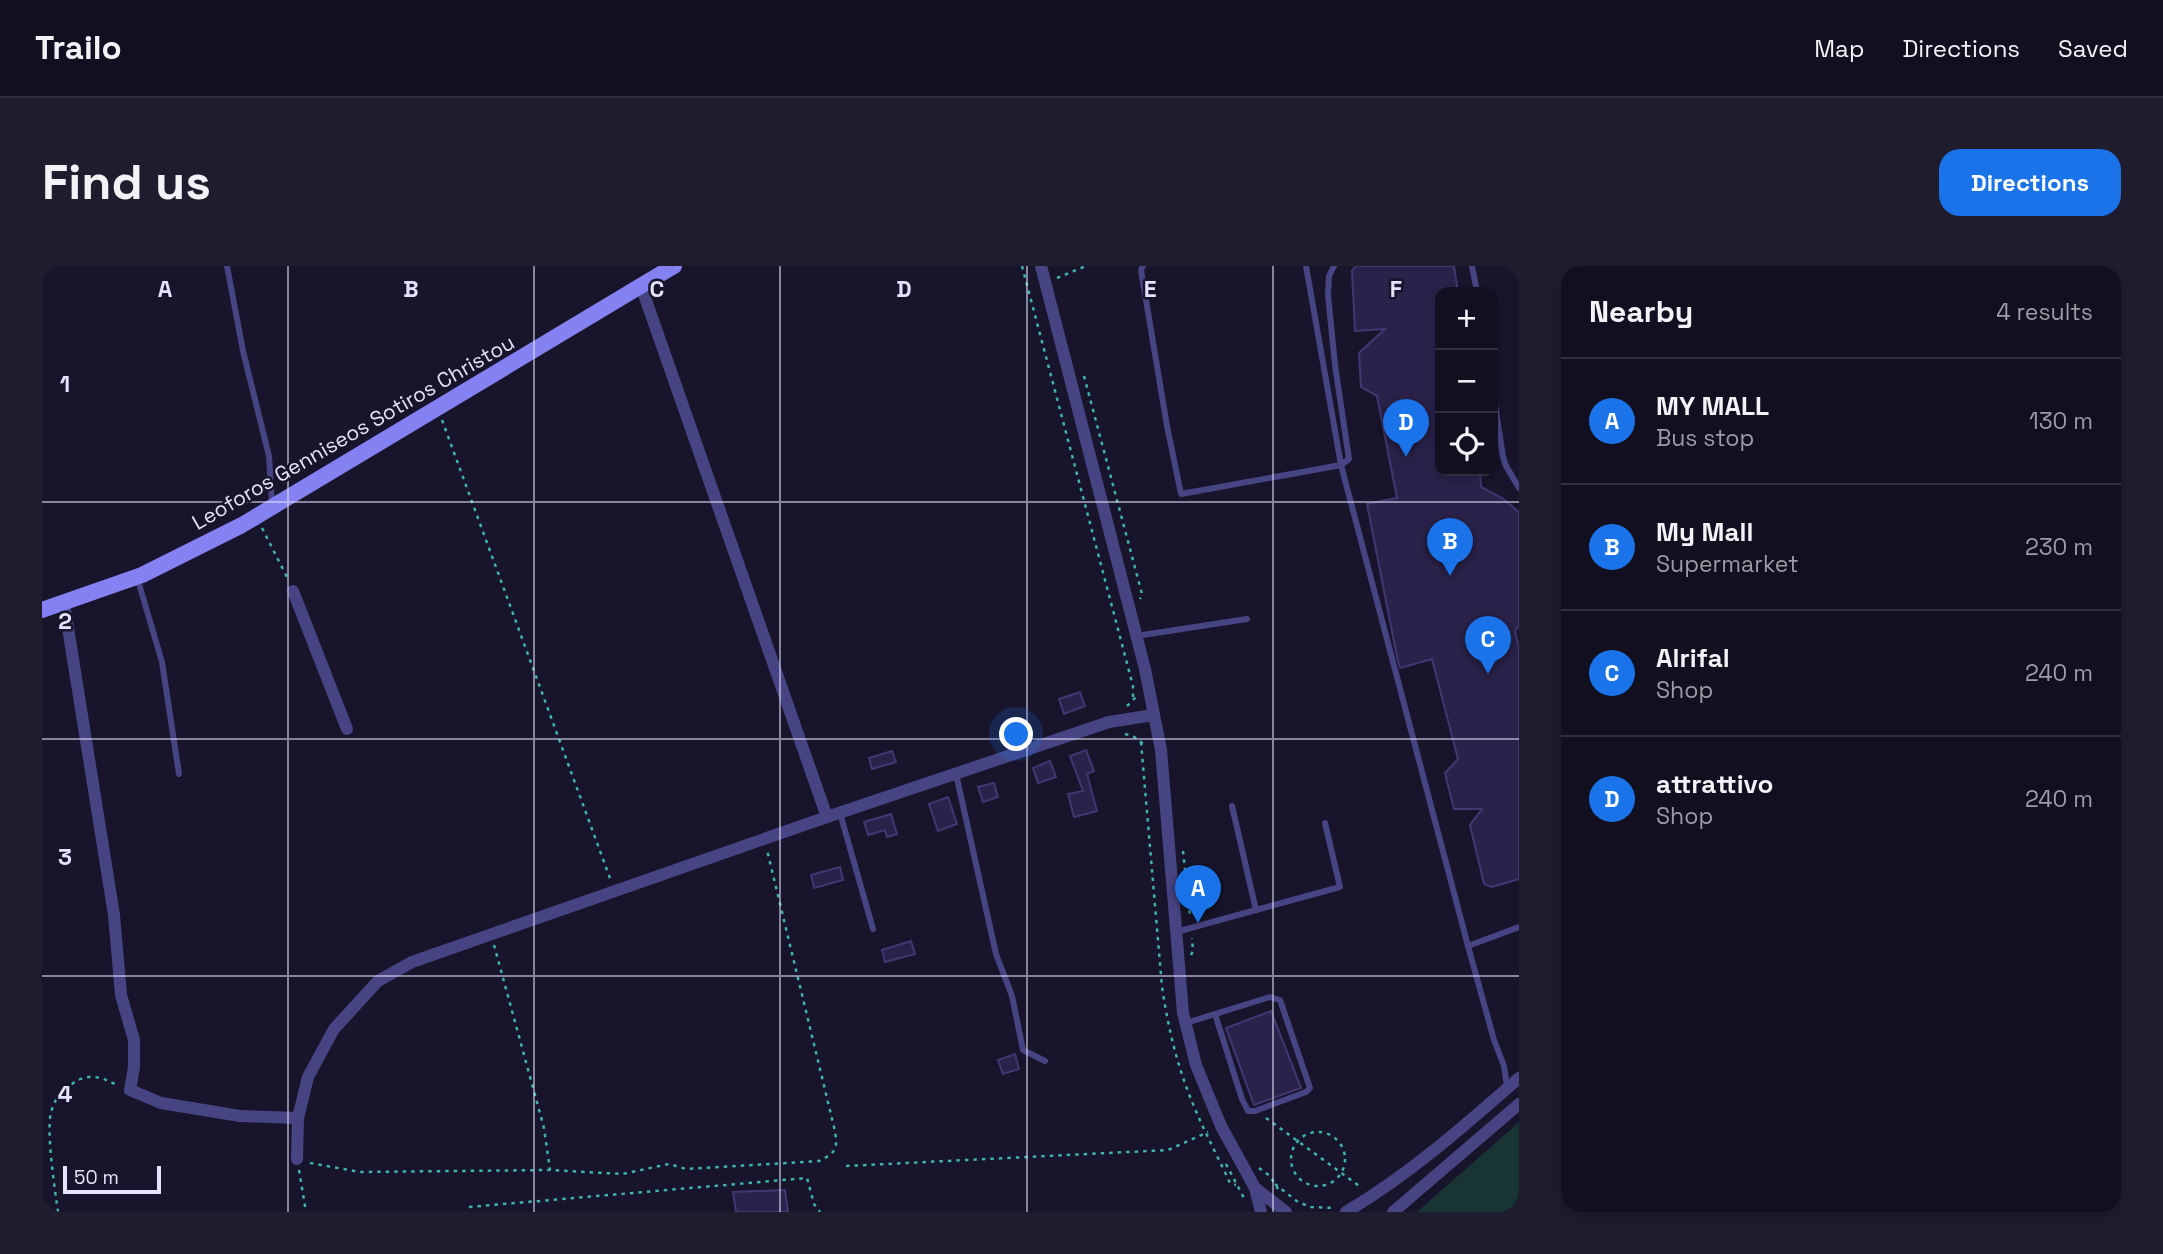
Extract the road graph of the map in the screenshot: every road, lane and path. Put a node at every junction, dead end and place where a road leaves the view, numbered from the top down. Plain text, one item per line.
1 (227, 266) edge
2 (674, 266) edge
3 (1022, 266) edge
4 (1041, 266) edge
5 (1086, 266) edge
6 (1143, 266) edge
7 (1306, 266) edge
8 (1334, 266) edge
9 (1472, 266) edge
10 (1054, 280) dead end
11 (641, 286) junction
12 (1476, 287) edge
13 (438, 407) junction
14 (1496, 413) edge
15 (1341, 465) junction
16 (1519, 488) edge
17 (272, 507) junction
18 (256, 517) junction
19 (137, 577) junction
20 (293, 590) joint
21 (64, 603) junction
22 (42, 610) edge
23 (1247, 620) dead end
24 (1136, 636) junction
25 (1133, 702) dead end
26 (1154, 716) junction
27 (347, 729) dead end
28 (1125, 734) dead end
29 (1141, 741) dead end
30 (179, 774) dead end
31 (956, 774) junction
32 (1233, 806) dead end
33 (840, 813) junction
34 (827, 817) junction
35 (1325, 822) dead end
36 (765, 840) junction
37 (615, 892) junction
38 (1256, 910) junction
39 (1519, 926) edge
40 (873, 929) dead end
41 (1176, 932) junction
42 (492, 935) junction
43 (1468, 946) junction
44 (1214, 1014) junction
45 (1186, 1023) junction
46 (1045, 1062) dead end
47 (1519, 1078) edge
48 (1507, 1089) junction
49 (130, 1090) junction
50 (1519, 1104) edge
51 (1264, 1116) dead end
52 (298, 1118) junction
53 (1211, 1131) dead end
54 (1297, 1140) junction
55 (297, 1159) junction
56 (846, 1166) dead end
57 (550, 1170) junction
58 (1341, 1173) junction
59 (1270, 1176) dead end
60 (1236, 1185) dead end
61 (1255, 1188) junction
62 (1239, 1190) dead end
63 (1365, 1190) dead end
64 (469, 1207) dead end
65 (1341, 1210) edge
66 (58, 1212) edge
67 (306, 1212) edge
68 (820, 1212) edge
69 (1261, 1212) edge
70 (1286, 1212) edge
71 (1392, 1212) edge

1 - 17 lane
2 - 11 main road, Leoforos Genniseos Sotiros Christou
3 - 25 path
4 - 24 street
5 - 10 path
6 - 15 lane
7 - 15 lane
8 - 15 lane
9 - 12 lane
11 - 13 main road, Leoforos Genniseos Sotiros Christou
11 - 34 street
13 - 17 main road, Leoforos Genniseos Sotiros Christou
13 - 37 path
14 - 16 lane
15 - 43 lane
17 - 18 main road, Leoforos Genniseos Sotiros Christou
18 - 19 main road, Leoforos Genniseos Sotiros Christou
18 - 20 path
19 - 21 main road, Leoforos Genniseos Sotiros Christou
19 - 30 lane
20 - 27 street
21 - 22 main road, Leoforos Genniseos Sotiros Christou
21 - 49 street
23 - 24 lane
24 - 26 street
26 - 31 street
26 - 41 street
28 - 29 path
31 - 33 street
31 - 46 lane
32 - 38 lane
33 - 34 street
33 - 40 lane
34 - 36 street
35 - 38 lane
36 - 37 street
36 - 57 path
37 - 42 street
38 - 41 lane
39 - 43 lane
41 - 45 street
42 - 52 street
42 - 57 path
43 - 48 lane
44 - 44 lane
44 - 45 lane
45 - 61 street
47 - 48 street
48 - 65 street
49 - 52 street
49 - 66 path
50 - 71 street
51 - 54 path
52 - 55 street
53 - 56 path
54 - 58 path
54 - 58 path
54 - 58 path
55 - 57 path
55 - 67 path
58 - 63 path
59 - 65 path
60 - 62 path
61 - 69 street
61 - 70 street
64 - 68 path

